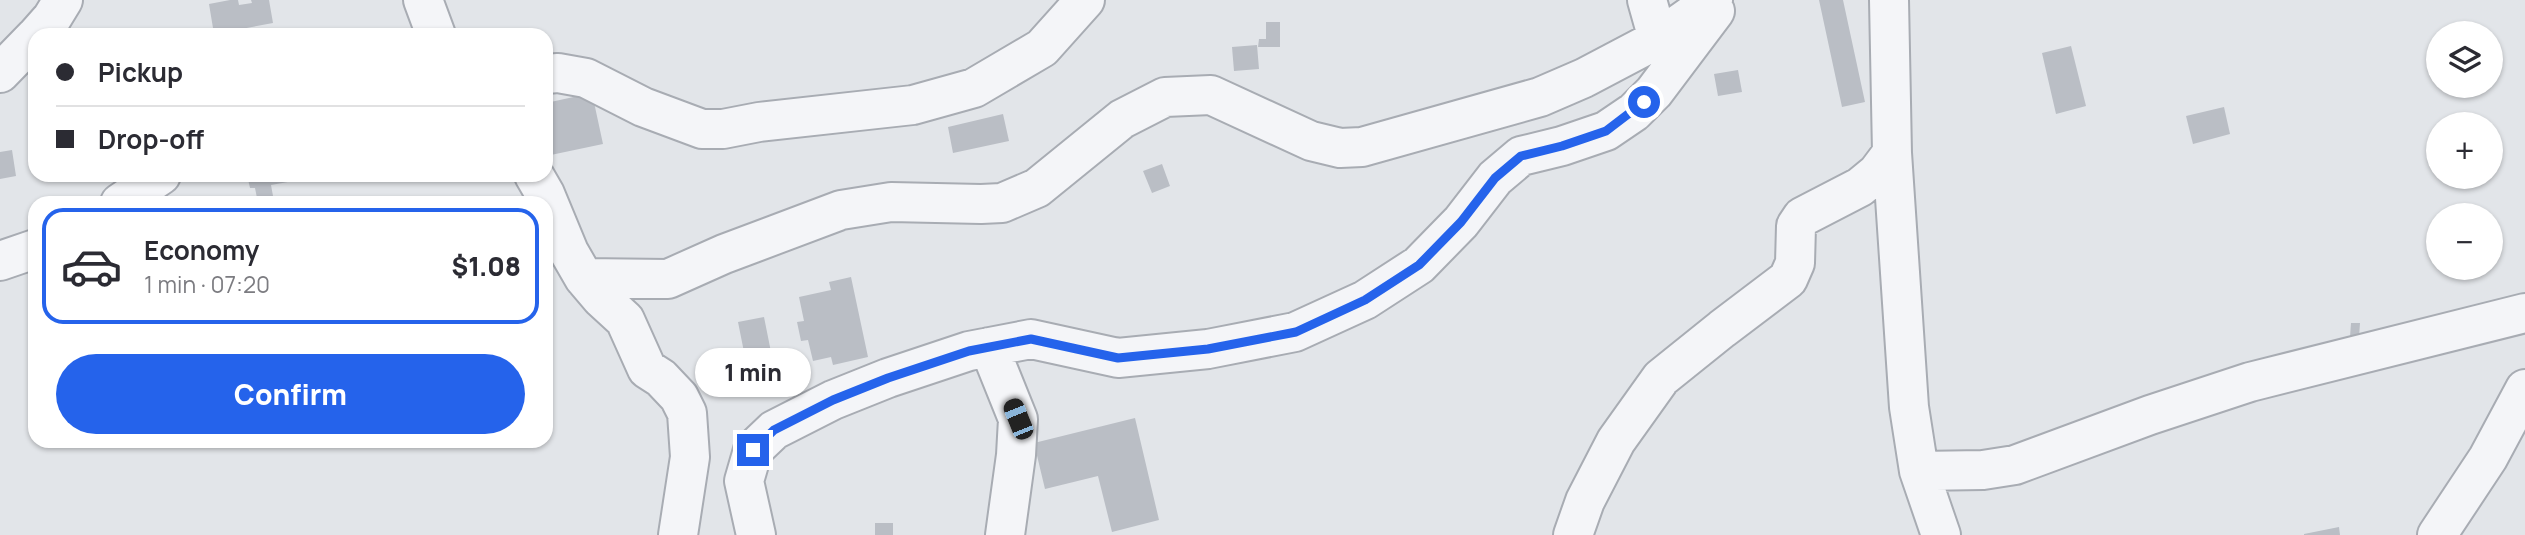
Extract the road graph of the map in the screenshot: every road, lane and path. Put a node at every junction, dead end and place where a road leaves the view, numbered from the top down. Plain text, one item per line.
1 (63, 0) edge
2 (423, 0) edge
3 (1085, 0) edge
4 (1647, 0) edge
5 (1713, 0) edge
6 (1722, 0) edge
7 (1889, 0) edge
8 (43, 28) edge
9 (433, 28) edge
10 (1658, 39) junction
11 (28, 44) edge
12 (0, 73) edge
13 (553, 73) edge
14 (1892, 153) junction
15 (151, 182) edge
16 (130, 196) edge
17 (553, 213) edge
18 (28, 251) edge
19 (0, 261) edge
20 (584, 278) junction
21 (2525, 313) edge
22 (989, 347) junction
23 (2525, 389) edge
24 (1919, 471) junction
25 (678, 535) edge
26 (756, 535) edge
27 (1005, 535) edge
28 (1573, 535) edge
29 (1941, 535) edge
30 (2437, 535) edge

1 - 8 street
2 - 9 street
3 - 13 street
4 - 10 street
5 - 10 street
6 - 22 street
7 - 14 street
10 - 20 street
11 - 12 street
14 - 24 street
14 - 28 street
15 - 16 street
17 - 20 street
18 - 19 street
20 - 25 street
21 - 24 street
22 - 26 street
22 - 27 street
23 - 30 street
24 - 29 street

